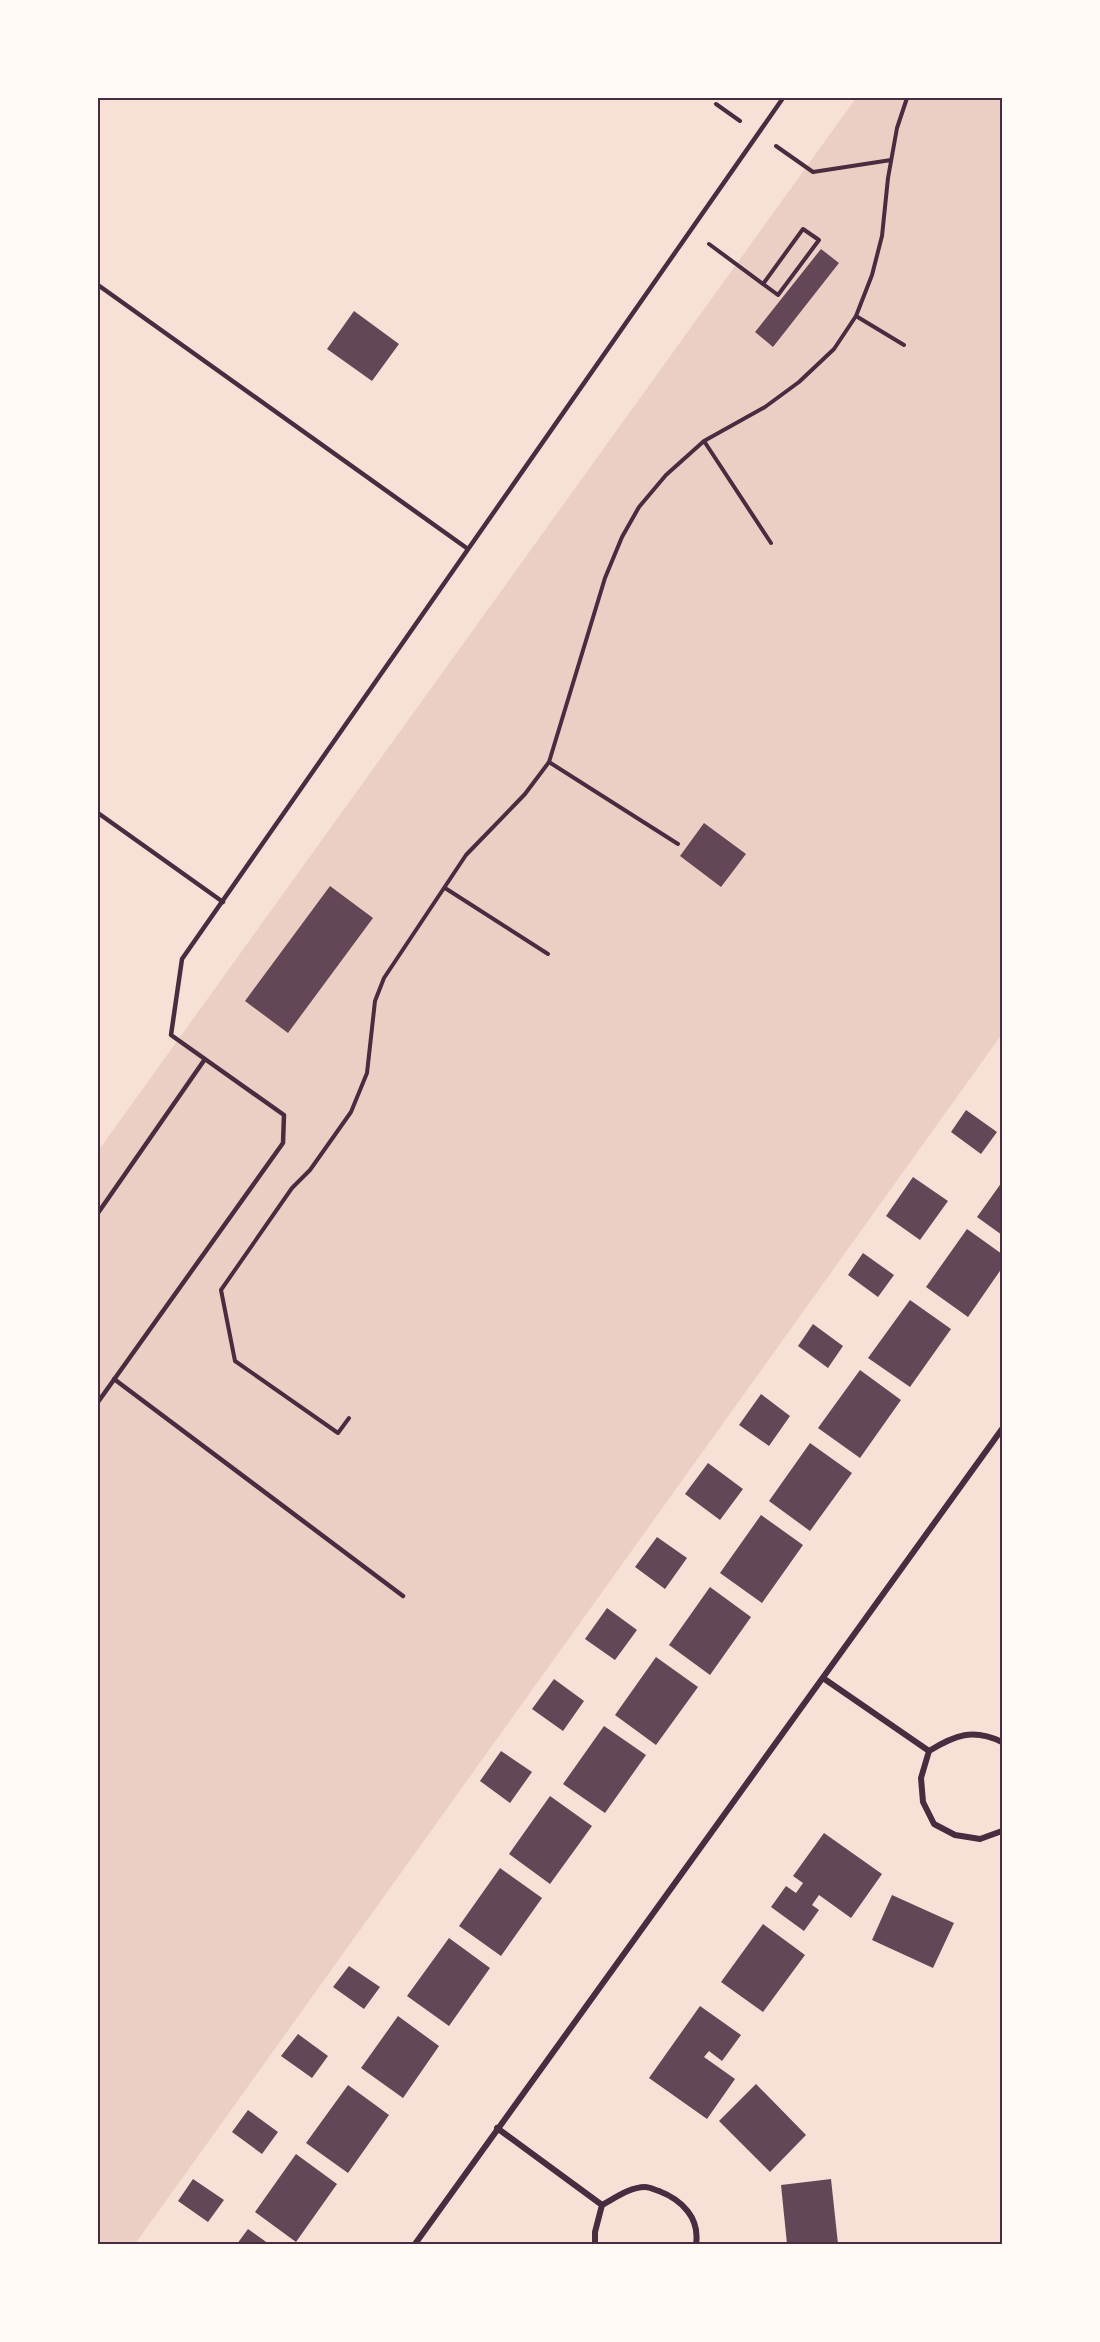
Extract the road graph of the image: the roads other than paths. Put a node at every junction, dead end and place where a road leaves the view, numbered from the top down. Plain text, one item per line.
1 (783, 98) edge
2 (98, 285) edge
3 (468, 549) junction
4 (98, 813) edge
5 (223, 902) junction
6 (205, 1059) junction
7 (98, 1213) edge
8 (114, 1379) junction
9 (98, 1402) edge
10 (1002, 1429) edge
11 (403, 1596) dead end
12 (823, 1678) junction
13 (1002, 1742) edge
14 (929, 1750) junction
15 (1002, 1831) edge
16 (497, 2128) junction
17 (602, 2205) junction
18 (415, 2244) edge
19 (595, 2244) edge
20 (696, 2244) edge

1 - 3 lane
2 - 3 lane
3 - 5 lane
4 - 5 lane
5 - 6 lane
6 - 7 lane
6 - 8 lane
8 - 9 lane
8 - 11 lane
10 - 12 street
12 - 14 street
12 - 16 street
13 - 14 street
14 - 15 street
16 - 17 street
16 - 18 street
17 - 19 street
17 - 20 street

